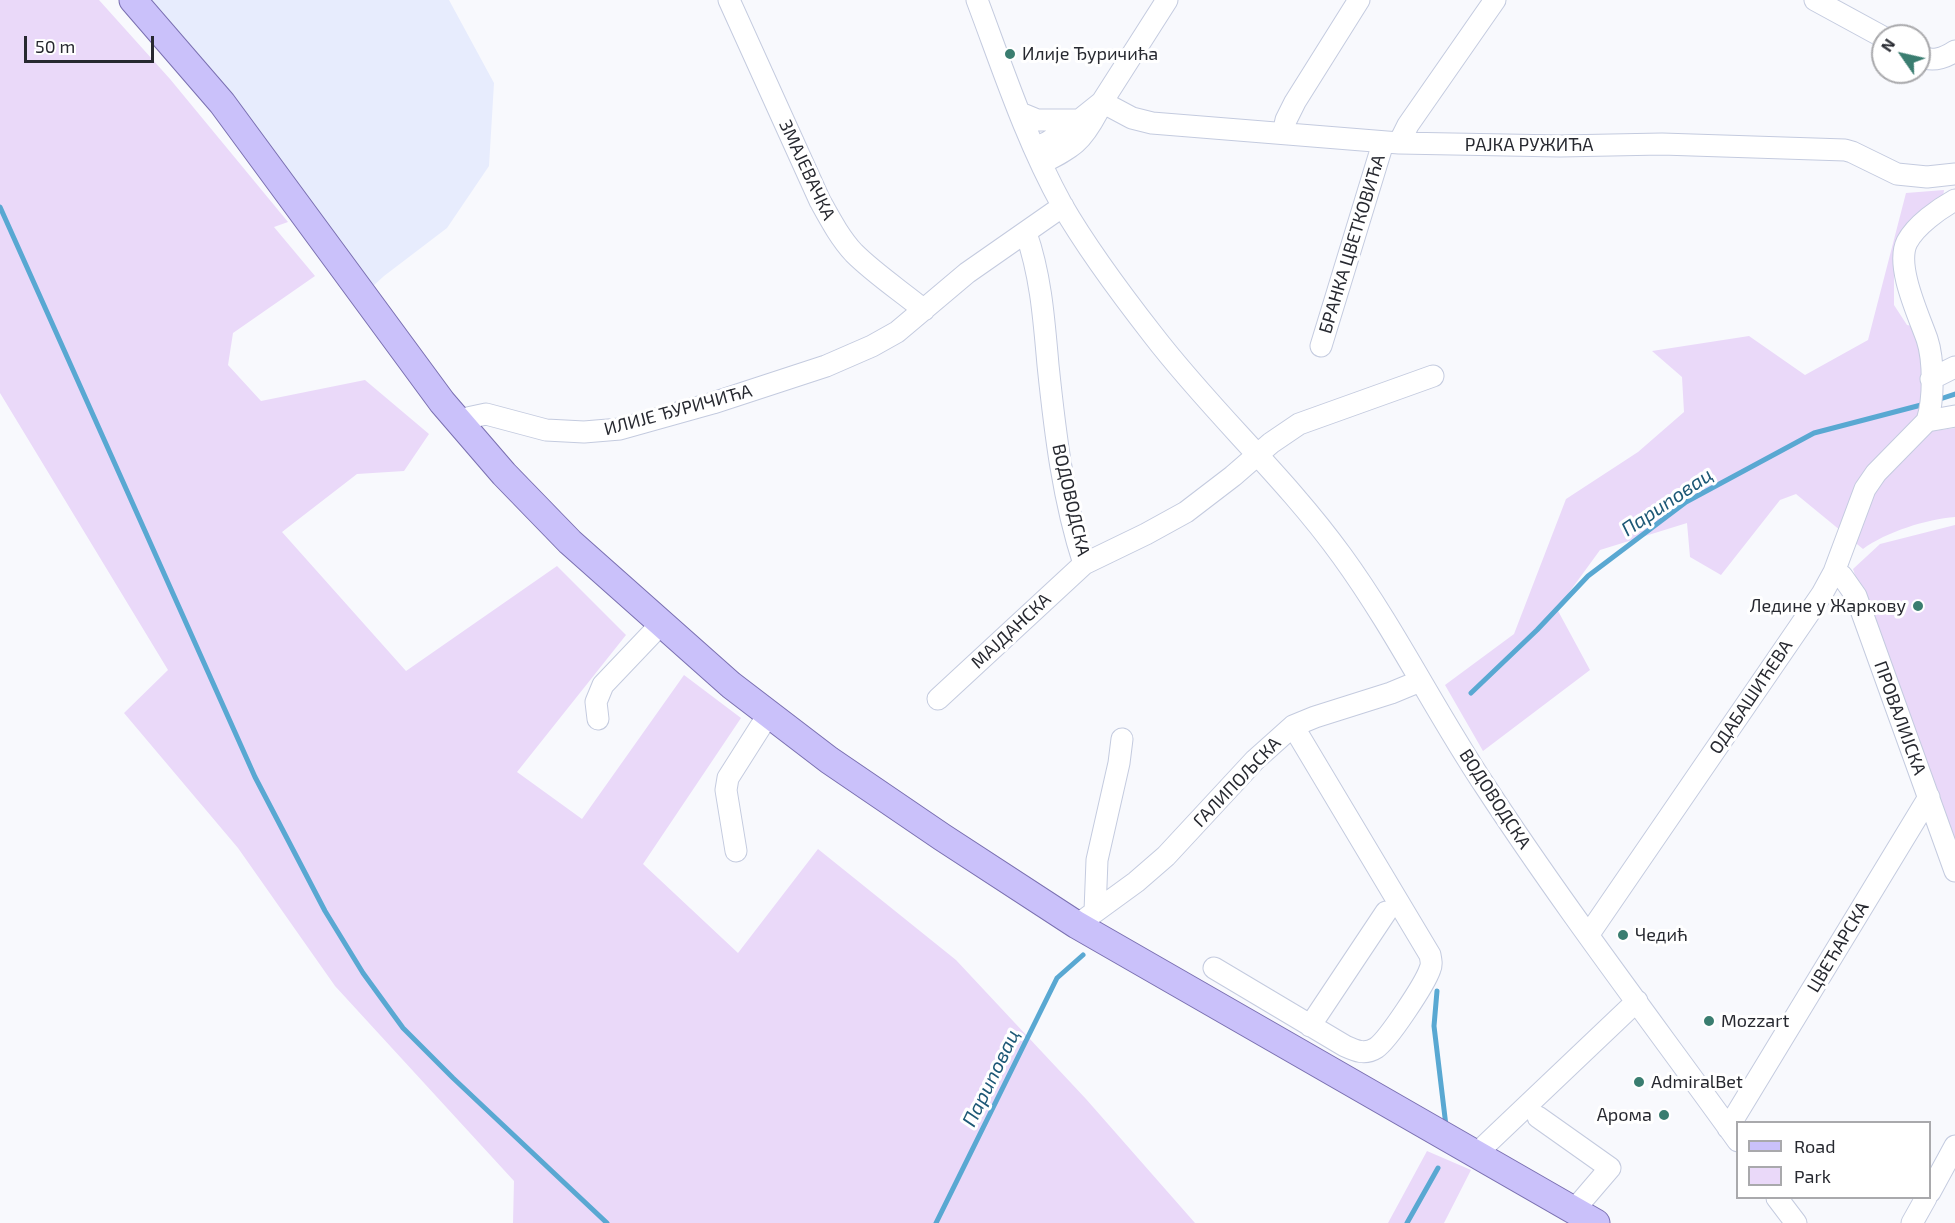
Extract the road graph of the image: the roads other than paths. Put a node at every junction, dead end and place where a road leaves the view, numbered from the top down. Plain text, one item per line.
1 (133, 0) edge
2 (729, 0) edge
3 (977, 0) edge
4 (1167, 0) edge
5 (1359, 0) edge
6 (1496, 0) edge
7 (1815, 0) edge
8 (1871, 30) edge
9 (1955, 51) edge
10 (1931, 59) edge
11 (1102, 102) junction
12 (1020, 113) junction
13 (1081, 120) junction
14 (1283, 134) junction
15 (1391, 143) junction
16 (1038, 155) junction
17 (1955, 174) edge
18 (1955, 200) edge
19 (1063, 207) junction
20 (1026, 233) junction
21 (924, 310) junction
22 (1321, 346) dead end
23 (1955, 367) edge
24 (1433, 376) dead end
25 (1931, 386) junction
26 (1955, 416) edge
27 (1928, 418) junction
28 (458, 420) junction
29 (1258, 454) junction
30 (1084, 564) junction
31 (1834, 572) junction
32 (661, 624) junction
33 (1420, 681) junction
34 (938, 699) dead end
35 (768, 715) junction
36 (598, 719) dead end
37 (1293, 726) junction
38 (1122, 739) dead end
39 (1929, 797) junction
40 (736, 851) dead end
41 (1955, 871) edge
42 (1386, 912) dead end
43 (1086, 918) junction
44 (1589, 934) junction
45 (1214, 968) dead end
46 (1637, 1001) junction
47 (1310, 1026) junction
48 (1538, 1117) dead end
49 (1741, 1121) edge
50 (1733, 1135) edge
51 (1955, 1146) edge
52 (1476, 1154) junction
53 (1931, 1188) edge
54 (1779, 1199) edge
55 (1925, 1199) edge
56 (1585, 1216) edge
57 (1796, 1223) edge
58 (1912, 1223) edge

1 - 28 main road
2 - 21 street, ЗМАЈЕВАЧКА
3 - 12 street, ВОДОВОДСКА
4 - 11 street
5 - 14 street
6 - 15 street, БРАНКА ЦВЕТКОВИЋА
7 - 8 street
9 - 10 street
11 - 13 street
11 - 14 street, РАЈКА РУЖИЋА
11 - 16 street
12 - 13 street
12 - 16 street, ВОДОВОДСКА
13 - 16 street
14 - 15 street, РАЈКА РУЖИЋА
15 - 17 street, РАЈКА РУЖИЋА
15 - 22 street, БРАНКА ЦВЕТКОВИЋА
16 - 19 street, ВОДОВОДСКА
18 - 25 street
19 - 20 street, ИЛИЈЕ ЂУРИЧИЋА
19 - 29 street, ВОДОВОДСКА
20 - 21 street, ИЛИЈЕ ЂУРИЧИЋА
20 - 30 street, ВОДОВОДСКА
21 - 28 street, ИЛИЈЕ ЂУРИЧИЋА
23 - 25 street
24 - 29 street
25 - 27 street
26 - 27 street
27 - 31 street, ОДАБАШИЋЕВА
28 - 32 main road
29 - 30 street, ВОДОВОДСКА
29 - 33 street, ВОДОВОДСКА
30 - 34 street, МАЈДАНСКА
31 - 39 street, ПРОВАЛИЈСКА
31 - 44 street, ОДАБАШИЋЕВА
32 - 35 main road
32 - 36 street
33 - 37 street, ГАЛИПОЉСКА
33 - 44 street, ВОДОВОДСКА
35 - 40 street
35 - 43 main road
37 - 43 street, ГАЛИПОЉСКА
37 - 47 street
38 - 43 street
39 - 41 street, ПРОВАЛИЈСКА
39 - 49 street, ЦВЕЋАРСКА
42 - 47 street
43 - 52 main road
44 - 46 street, ВОДОВОДСКА
45 - 47 street
46 - 50 street, ВОДОВОДСКА
46 - 52 street
48 - 56 street
51 - 53 street
52 - 56 main road
54 - 57 street
55 - 58 street

